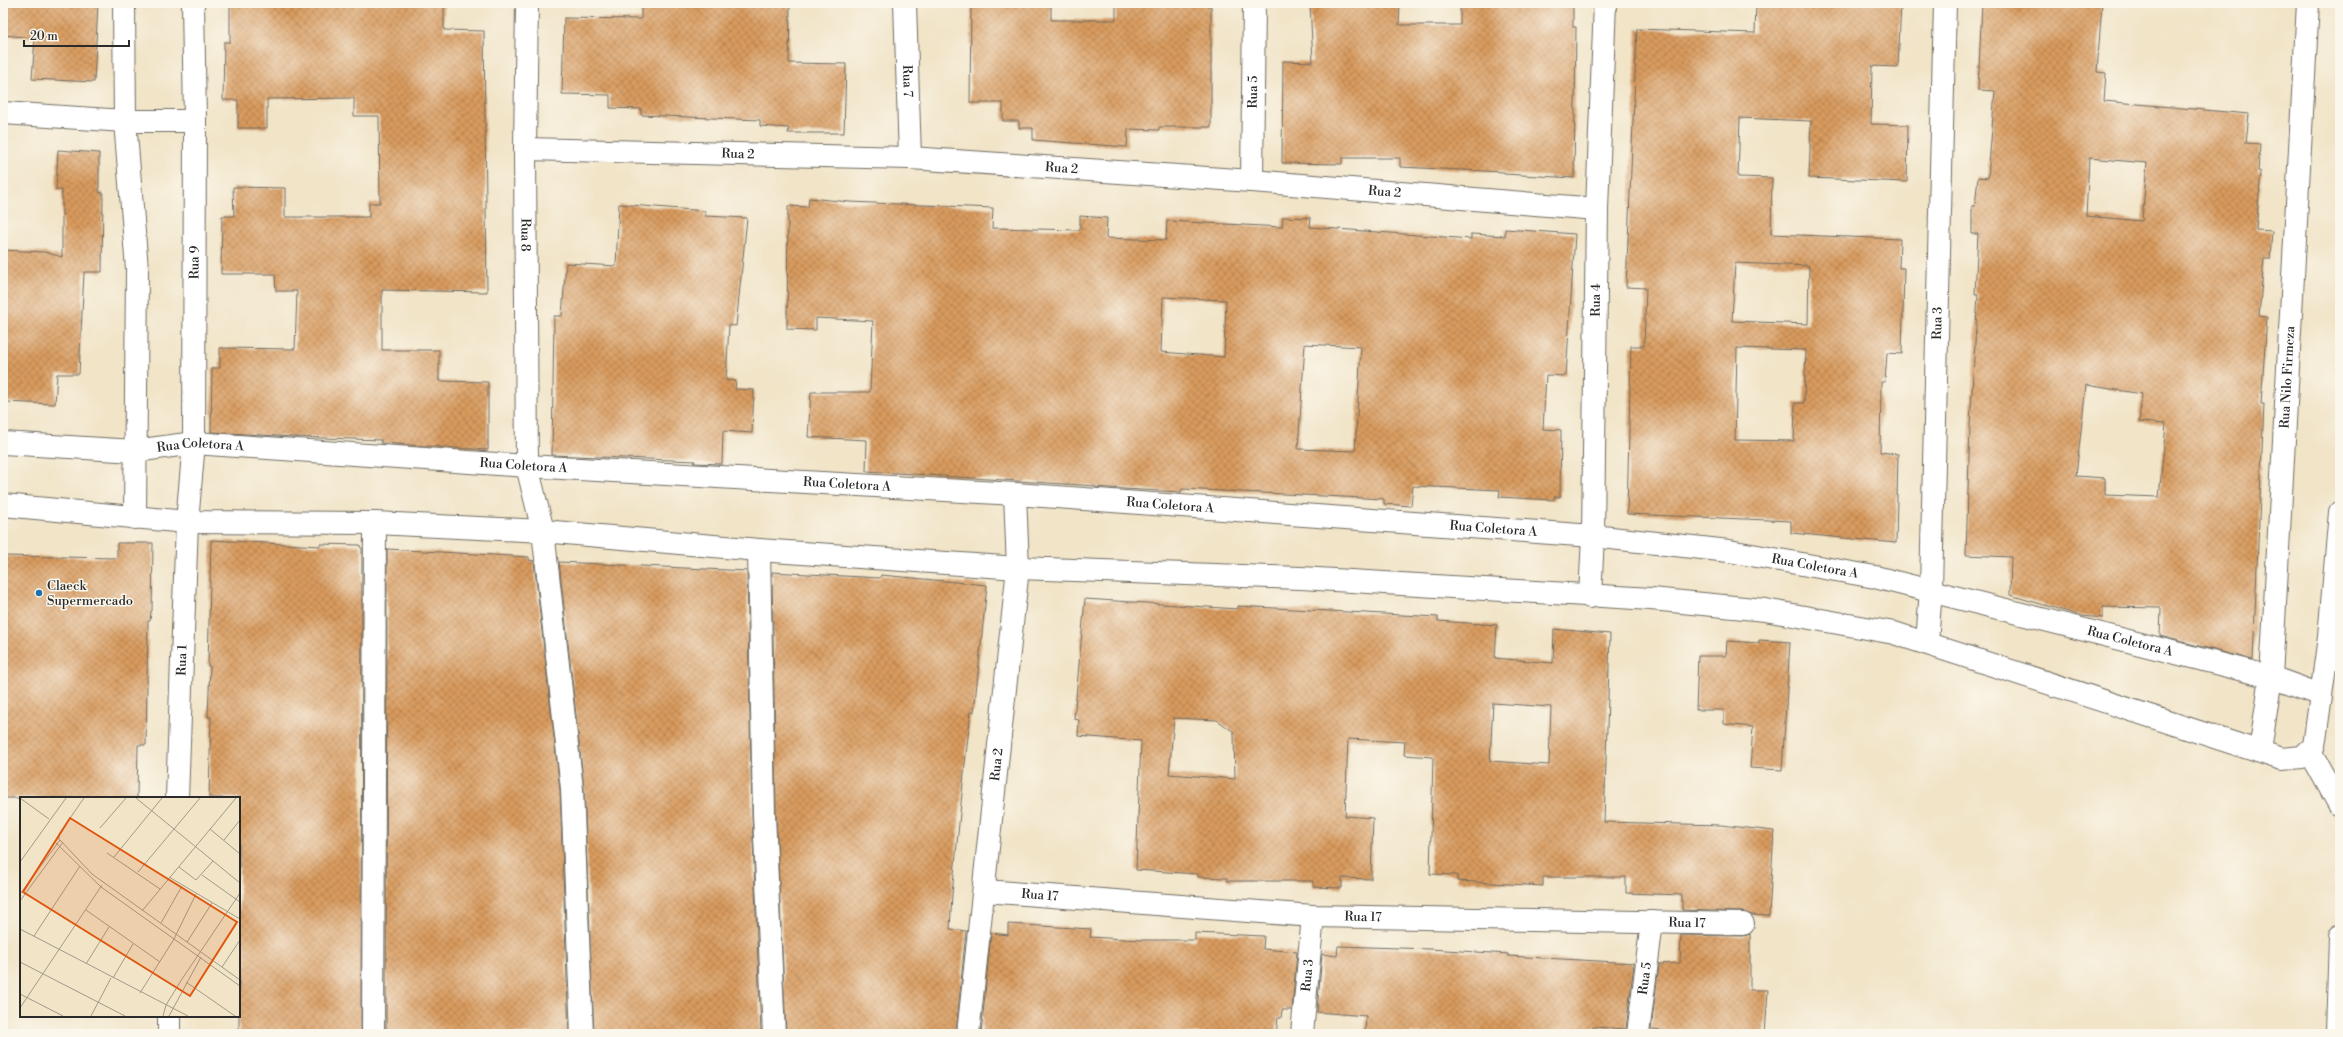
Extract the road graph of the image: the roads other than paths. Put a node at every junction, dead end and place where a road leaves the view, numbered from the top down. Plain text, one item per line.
1 (124, 3) edge
2 (193, 3) edge
3 (527, 3) edge
4 (905, 3) edge
5 (1254, 3) edge
6 (1605, 3) edge
7 (1945, 3) edge
8 (2308, 3) edge
9 (3, 113) edge
10 (125, 121) junction
11 (195, 121) junction
12 (526, 150) junction
13 (910, 158) junction
14 (1252, 181) junction
15 (1597, 209) junction
16 (3, 443) edge
17 (194, 443) junction
18 (134, 451) junction
19 (527, 466) junction
20 (1015, 494) junction
21 (3, 506) edge
22 (2340, 512) edge
23 (135, 518) junction
24 (187, 522) junction
25 (375, 523) junction
26 (543, 531) junction
27 (1593, 536) junction
28 (759, 550) junction
29 (1018, 568) junction
30 (1930, 590) junction
31 (1590, 597) junction
32 (1927, 643) junction
33 (2271, 677) junction
34 (2321, 695) junction
35 (2260, 751) junction
36 (2306, 754) junction
37 (177, 797) edge
38 (2340, 806) edge
39 (985, 891) junction
40 (1313, 916) junction
41 (1652, 922) junction
42 (1743, 924) dead end
43 (2340, 936) edge
44 (169, 1017) edge
45 (169, 1034) edge
46 (373, 1034) edge
47 (582, 1034) edge
48 (774, 1034) edge
49 (968, 1034) edge
50 (1302, 1034) edge
51 (1638, 1034) edge
52 (2337, 1034) edge

1 - 10 street
2 - 11 street, Rua 9
3 - 12 street, Rua 8
4 - 13 street, Rua 7
5 - 14 street, Rua 5
6 - 15 street, Rua 4
7 - 30 street, Rua 3
8 - 33 street, Rua Nilo Firmeza
9 - 10 street
10 - 11 street
10 - 18 street
11 - 17 street, Rua 9
12 - 13 street, Rua 2
12 - 19 street, Rua 8
13 - 14 street, Rua 2
14 - 15 street, Rua 2
15 - 27 street, Rua 4
16 - 18 street, Rua Coletora A
17 - 18 street, Rua Coletora A
17 - 19 street, Rua Coletora A
17 - 24 street, Rua 9
18 - 23 street
19 - 20 street, Rua Coletora A
19 - 26 street, Rua 8
20 - 27 street, Rua Coletora A
20 - 29 street, Rua 2
21 - 23 street
22 - 34 street
23 - 24 street
24 - 25 street
24 - 37 street, Rua 1
25 - 26 street
25 - 46 street
26 - 28 street
26 - 47 street, Rua 8
27 - 30 street, Rua Coletora A
27 - 31 street, Rua 4
28 - 29 street
28 - 48 street
29 - 31 street
29 - 39 street, Rua 2
30 - 32 street, Rua 3
30 - 33 street, Rua Coletora A
31 - 32 street
32 - 35 street
33 - 34 street, Rua Coletora A
33 - 35 street, Rua Nilo Firmeza
34 - 36 street
35 - 36 street
36 - 38 street
39 - 40 street, Rua 17
39 - 49 street, Rua 2
40 - 41 street, Rua 17
40 - 50 street, Rua 3
41 - 42 street, Rua 17
41 - 51 street, Rua 5
43 - 52 street
44 - 45 street

